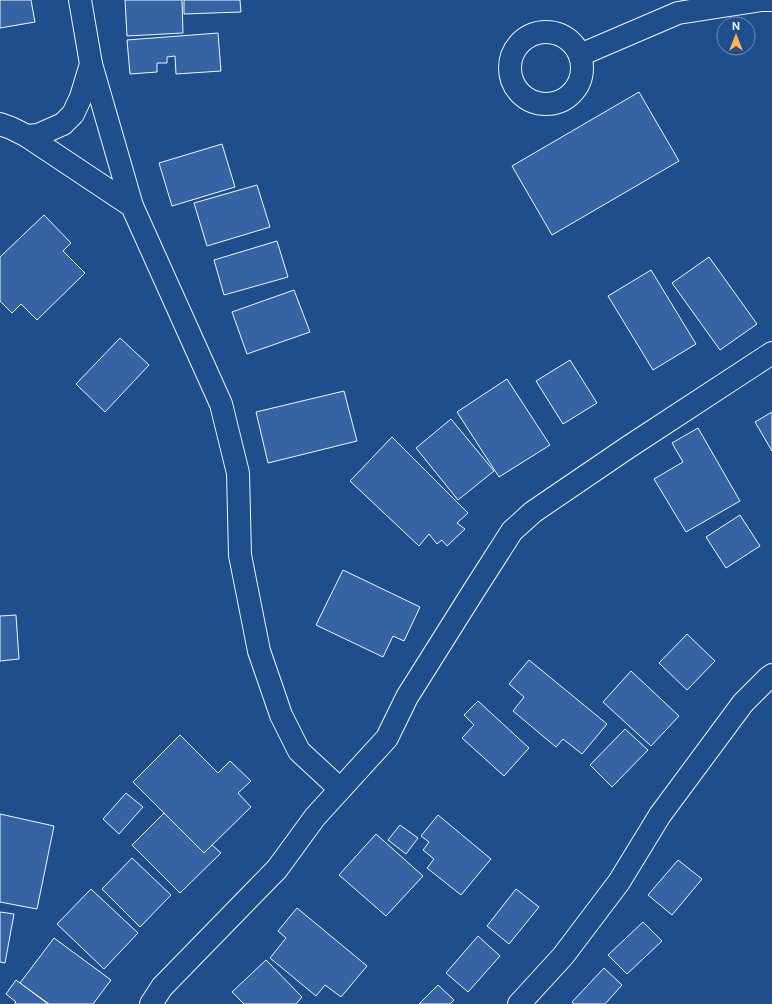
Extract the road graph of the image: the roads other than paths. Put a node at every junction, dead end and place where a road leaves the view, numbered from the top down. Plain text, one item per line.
1 (80, 0) edge
2 (772, 0) edge
3 (580, 55) dead end
4 (91, 64) junction
5 (0, 124) edge
6 (27, 136) junction
7 (132, 206) junction
8 (772, 353) edge
9 (772, 674) edge
10 (340, 789) junction
11 (151, 1004) edge
12 (519, 1004) edge

1 - 4 street
2 - 3 street
4 - 6 street
4 - 7 street
5 - 6 street
6 - 7 street
7 - 10 street
8 - 10 street
9 - 12 street
10 - 11 street

